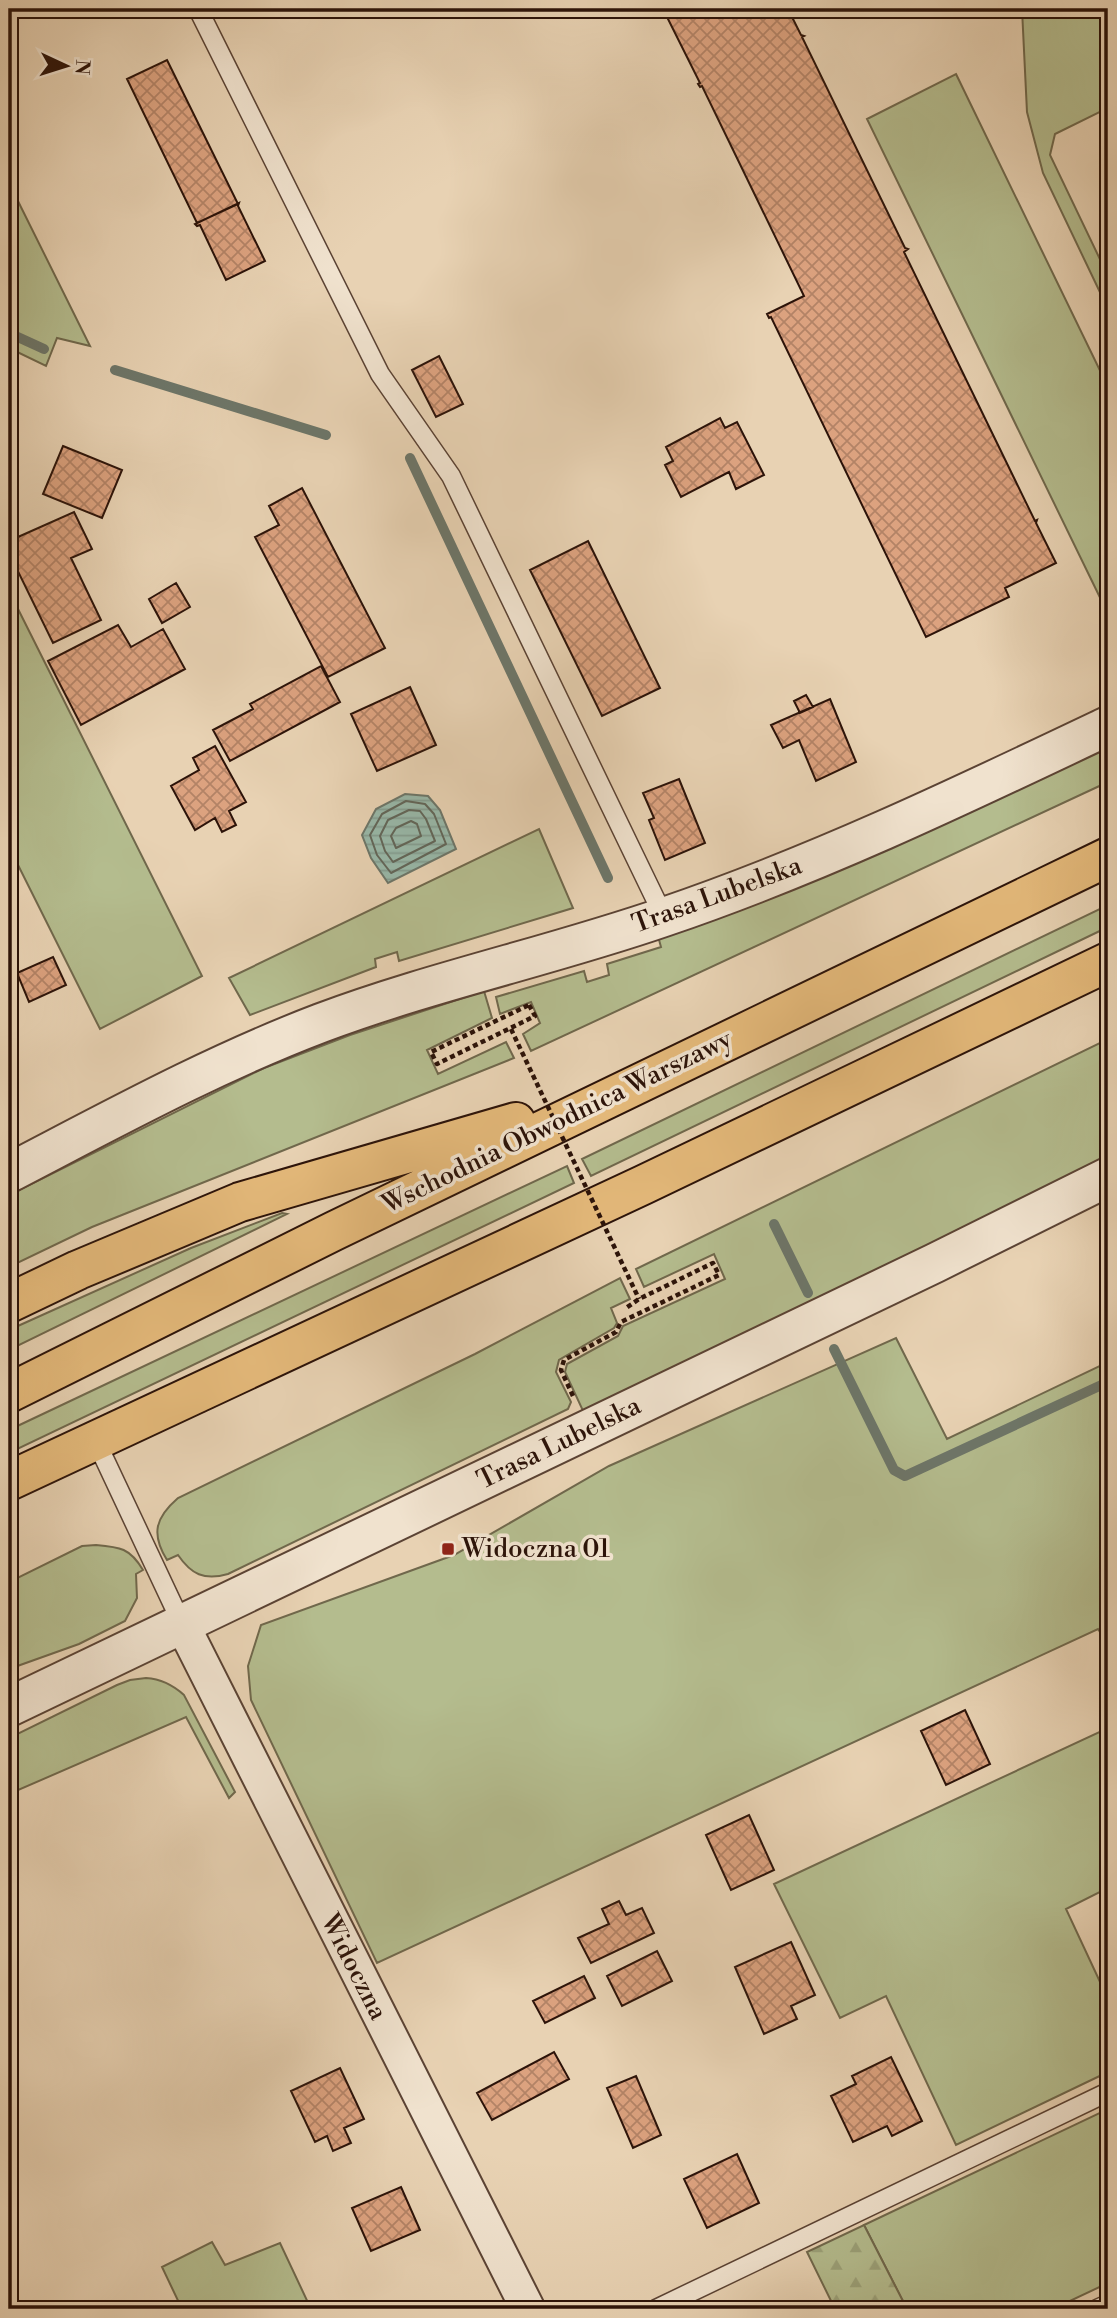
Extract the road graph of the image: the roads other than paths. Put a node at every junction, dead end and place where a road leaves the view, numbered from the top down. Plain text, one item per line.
1 (198, 9) edge
2 (1108, 726) edge
3 (1108, 857) edge
4 (664, 917) junction
5 (1108, 962) edge
6 (619, 1092) junction
7 (9, 1173) edge
8 (1108, 1177) edge
9 (9, 1303) edge
10 (9, 1393) edge
11 (96, 1441) junction
12 (9, 1481) edge
13 (182, 1624) junction
14 (9, 1707) edge
15 (1108, 2092) edge
16 (1108, 2304) edge
17 (528, 2309) edge
18 (656, 2309) edge
19 (1097, 2309) edge

1 - 4 lane
2 - 4 street, Trasa Lubelska
3 - 6 highway, Wschodnia Obwodnica Warszawy
4 - 7 street, Trasa Lubelska
5 - 11 highway
6 - 9 highway
6 - 10 highway, Wschodnia Obwodnica Warszawy
8 - 13 street, Trasa Lubelska
11 - 12 highway
11 - 13 lane
13 - 14 street, Trasa Lubelska
13 - 17 street, Widoczna
15 - 18 lane
16 - 19 lane

